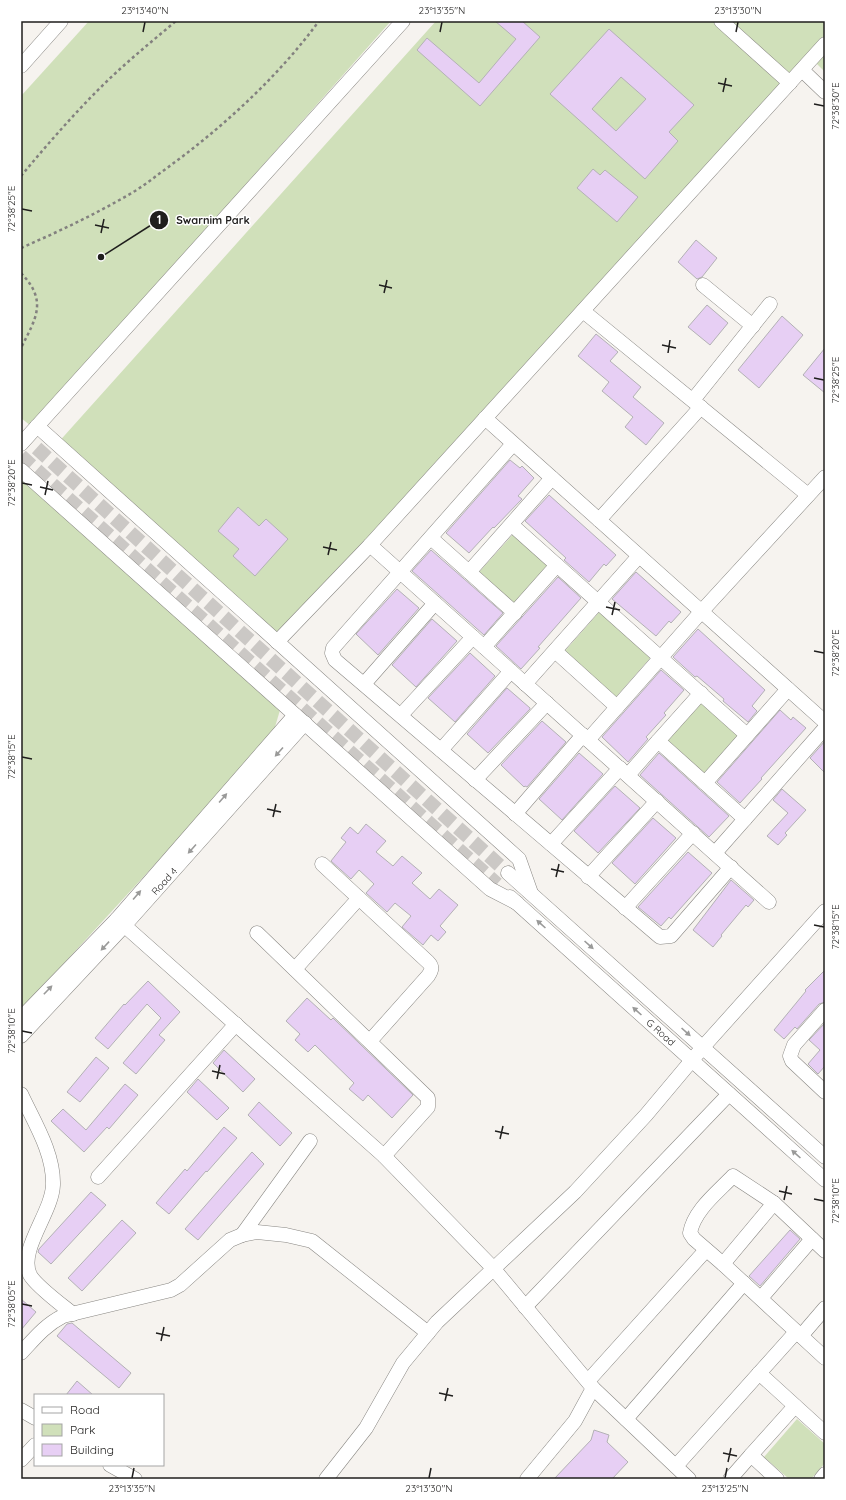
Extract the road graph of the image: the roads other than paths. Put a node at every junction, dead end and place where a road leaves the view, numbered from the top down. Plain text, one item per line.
1 (61, 21) edge
2 (403, 21) edge
3 (721, 21) edge
4 (825, 44) edge
5 (21, 66) edge
6 (802, 70) junction
7 (790, 83) junction
8 (825, 92) edge
9 (703, 285) dead end
10 (770, 304) dead end
11 (583, 311) junction
12 (753, 326) junction
13 (697, 404) junction
14 (485, 418) junction
15 (37, 426) junction
16 (21, 444) edge
17 (514, 444) junction
18 (21, 470) edge
19 (825, 477) edge
20 (552, 478) junction
21 (808, 495) junction
22 (599, 520) junction
23 (512, 524) junction
24 (431, 538) junction
25 (370, 545) junction
26 (639, 556) junction
27 (557, 565) junction
28 (400, 572) junction
29 (469, 572) junction
30 (598, 602) junction
31 (436, 603) junction
32 (701, 612) junction
33 (515, 613) junction
34 (473, 637) junction
35 (277, 642) junction
36 (484, 647) junction
37 (555, 651) junction
38 (661, 658) junction
39 (512, 671) junction
40 (364, 684) junction
41 (526, 684) junction
42 (788, 689) junction
43 (701, 693) junction
44 (547, 703) junction
45 (617, 707) junction
46 (401, 716) junction
47 (300, 719) junction
48 (825, 722) edge
49 (825, 728) edge
50 (747, 735) junction
51 (585, 737) junction
52 (658, 742) junction
53 (441, 750) junction
54 (624, 772) junction
55 (475, 780) junction
56 (705, 783) junction
57 (657, 801) junction
58 (515, 814) junction
59 (745, 819) junction
60 (693, 834) junction
61 (551, 844) junction
62 (715, 853) junction
63 (322, 864) dead end
64 (731, 867) junction
65 (508, 873) tunnel mouth
66 (588, 876) junction
67 (496, 884) tunnel mouth
68 (531, 893) junction
69 (359, 898) junction
70 (769, 902) dead end
71 (517, 903) junction
72 (625, 908) junction
73 (825, 911) edge
74 (120, 922) junction
75 (257, 933) dead end
76 (295, 969) junction
77 (825, 1010) edge
78 (21, 1018) edge
79 (236, 1024) junction
80 (21, 1036) edge
81 (370, 1041) junction
82 (703, 1047) junction
83 (692, 1060) junction
84 (823, 1086) edge
85 (21, 1094) edge
86 (729, 1094) junction
87 (310, 1141) dead end
88 (384, 1156) junction
89 (825, 1157) edge
90 (98, 1177) dead end
91 (825, 1180) edge
92 (774, 1204) junction
93 (242, 1235) junction
94 (812, 1239) junction
95 (706, 1250) junction
96 (825, 1251) edge
97 (723, 1264) junction
98 (493, 1268) junction
99 (744, 1283) junction
100 (760, 1298) junction
101 (525, 1307) junction
102 (825, 1308) edge
103 (73, 1314) junction
104 (428, 1333) junction
105 (799, 1334) junction
106 (21, 1353) edge
107 (825, 1358) edge
108 (759, 1373) junction
109 (590, 1384) junction
110 (795, 1406) junction
111 (21, 1410) edge
112 (34, 1417) edge
113 (626, 1419) junction
114 (825, 1433) edge
115 (34, 1446) edge
116 (751, 1455) junction
117 (21, 1460) edge
118 (112, 1466) edge
119 (676, 1466) junction
120 (825, 1474) edge
121 (135, 1479) edge
122 (326, 1479) edge
123 (527, 1479) edge
124 (689, 1479) edge
125 (730, 1479) edge
126 (777, 1479) edge
127 (820, 1479) edge

1 - 5 street
2 - 15 street
3 - 7 street
4 - 6 street
6 - 7 street
6 - 8 street
7 - 11 street
9 - 12 street
10 - 12 street
11 - 13 street
11 - 14 street
12 - 13 street
13 - 21 street
13 - 22 street
14 - 17 street
14 - 25 street
15 - 16 street
15 - 35 street
17 - 20 street
17 - 24 street
18 - 47 street
19 - 21 street
20 - 22 street
20 - 23 street
21 - 32 street
22 - 26 street
23 - 27 street
23 - 29 street
24 - 28 street
24 - 29 street
25 - 28 street
25 - 35 street
26 - 30 street
26 - 32 street
27 - 30 street
27 - 33 street
28 - 31 street
28 - 40 street
29 - 33 street
30 - 37 street
30 - 38 street
31 - 34 street
31 - 40 street
32 - 38 street
32 - 42 street
33 - 36 street
34 - 36 street
34 - 46 street
35 - 68 street
36 - 39 street
37 - 41 street
37 - 45 street
38 - 43 street
38 - 45 street
39 - 41 street
39 - 53 street
40 - 46 street
41 - 44 street
42 - 48 street
42 - 50 street
43 - 50 street
43 - 52 street
44 - 51 street
44 - 55 street
45 - 51 street
46 - 53 street
47 - 71 street
47 - 74 street, Road 4
49 - 59 street
50 - 56 street
51 - 54 street
51 - 58 street
52 - 54 street
52 - 56 street
53 - 55 street
54 - 57 street
54 - 61 street
55 - 58 street
56 - 59 street
57 - 60 street
57 - 66 street
58 - 61 street
59 - 62 street
60 - 62 street
60 - 72 street
61 - 66 street
62 - 64 street
63 - 69 street
64 - 70 street
64 - 72 street
65 - 68 street, G Road
66 - 72 street
67 - 71 street, G Road
68 -> 82 street, G Road
69 - 76 street
69 - 81 street
83 -> 71 street, G Road
73 - 82 street
78 -> 74 street, Road 4
74 - 79 street
74 -> 80 street, Road 4
75 - 76 street
76 - 81 street
77 - 84 street
79 - 88 street
79 - 90 street
81 - 88 street
82 - 83 street
82 - 89 street, G Road
83 - 86 street, G Road
83 - 98 street
85 - 103 street
91 -> 86 street, G Road
86 - 101 street
87 - 93 street
88 - 98 street
92 - 94 street
92 - 95 street
92 - 97 street
93 - 103 street
93 - 104 street
94 - 96 street
94 - 100 street
95 - 97 street
95 - 109 street
97 - 99 street
98 - 101 street
98 - 104 street
99 - 100 street
99 - 113 street
100 - 105 street
101 - 109 street
102 - 105 street
103 - 106 street
104 - 122 street
105 - 107 street
105 - 108 street
108 - 110 street
108 - 119 street
109 - 113 street
109 - 123 street
110 - 114 street
110 - 116 street
111 - 112 street
113 - 119 street
115 - 117 street
116 - 125 street
116 - 126 street
118 - 121 street
119 - 124 street
120 - 127 street

